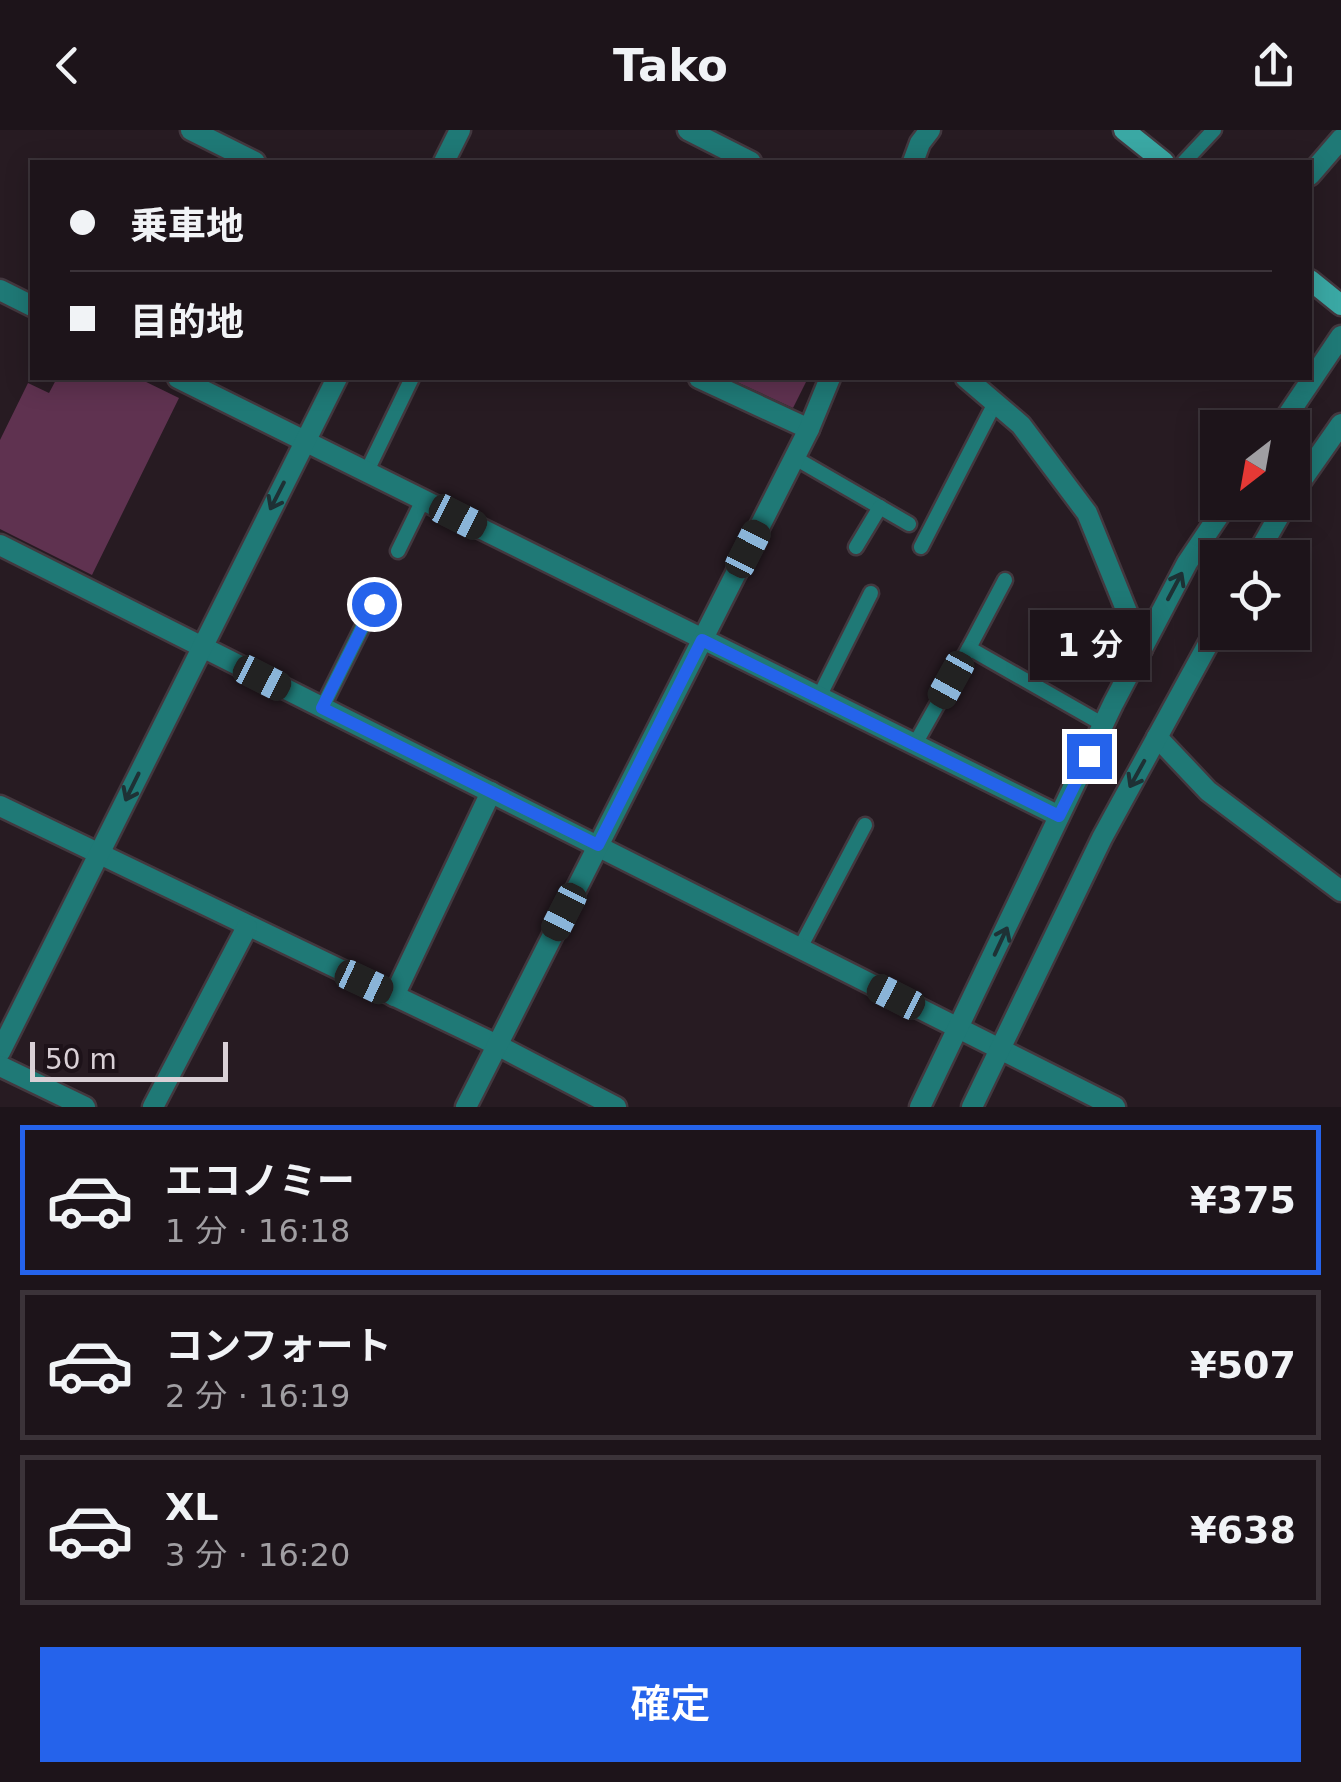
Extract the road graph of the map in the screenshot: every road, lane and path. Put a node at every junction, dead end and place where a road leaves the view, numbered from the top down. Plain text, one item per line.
1 (191, 130) edge
2 (460, 130) edge
3 (688, 130) edge
4 (930, 130) edge
5 (1124, 130) edge
6 (1214, 130) edge
7 (1341, 139) edge
8 (714, 154) edge
9 (251, 160) edge
10 (445, 160) edge
11 (742, 160) edge
12 (914, 160) edge
13 (1162, 160) edge
14 (1186, 160) edge
15 (1312, 173) edge
16 (1312, 282) edge
17 (0, 290) edge
18 (30, 305) edge
19 (1341, 305) edge
20 (1341, 336) edge
21 (1312, 379) edge
22 (182, 380) edge
23 (335, 380) edge
24 (411, 380) edge
25 (703, 380) edge
26 (829, 380) edge
27 (968, 380) edge
28 (1311, 380) edge
29 (995, 402) junction
30 (1291, 410) edge
31 (1341, 424) edge
32 (809, 429) junction
33 (305, 440) junction
34 (794, 458) junction
35 (1310, 468) edge
36 (366, 471) junction
37 (424, 500) junction
38 (880, 507) junction
39 (1216, 520) edge
40 (910, 524) dead end
41 (0, 545) edge
42 (921, 547) dead end
43 (856, 548) dead end
44 (398, 552) dead end
45 (1005, 580) dead end
46 (872, 593) dead end
47 (374, 604) dead end
48 (702, 640) junction
49 (202, 648) junction
50 (969, 648) junction
51 (1142, 649) junction
52 (1205, 650) edge
53 (819, 698) junction
54 (322, 708) junction
55 (1104, 726) junction
56 (1157, 738) junction
57 (915, 744) junction
58 (491, 792) junction
59 (0, 806) edge
60 (1059, 816) junction
61 (865, 825) dead end
62 (598, 845) junction
63 (98, 856) junction
64 (1338, 882) edge
65 (247, 927) junction
66 (800, 948) junction
67 (394, 996) junction
68 (960, 1029) junction
69 (497, 1045) junction
70 (1000, 1049) junction
71 (0, 1052) edge
72 (0, 1066) edge
73 (85, 1107) edge
74 (153, 1107) edge
75 (466, 1107) edge
76 (616, 1107) edge
77 (920, 1107) edge
78 (972, 1107) edge
79 (1115, 1107) edge

1 - 9 street
2 - 10 street
3 - 8 street
4 - 12 street
5 - 13 main road
6 - 14 lane
7 - 15 street
8 - 11 street
16 - 19 main road
17 - 18 street
20 - 21 street
22 - 33 street
23 - 33 street
24 - 36 lane
25 - 32 street
26 - 32 street
27 - 29 street
28 - 30 street
29 - 42 lane
29 - 51 street
31 - 35 street
32 - 34 street
33 - 36 street
33 -> 49 street
34 - 38 lane
34 - 48 street
36 - 37 street
37 - 44 lane
37 - 48 street
38 - 40 lane
38 - 43 lane
51 -> 39 street
41 - 49 street
45 - 50 lane
46 - 53 lane
47 - 54 lane
48 - 53 street
48 - 62 street
49 - 54 street
49 -> 63 street
50 - 55 lane
50 - 57 lane
51 - 55 street
52 - 56 street
53 - 57 street
54 - 58 street
55 - 60 street
56 - 64 street
56 -> 70 street
57 - 60 street
58 - 62 street
58 - 67 street
59 - 63 street
68 -> 60 street
61 - 66 lane
62 - 66 street
62 - 69 street
63 - 65 street
63 - 71 street
65 - 67 street
65 - 74 street
66 - 68 street
67 - 69 street
68 - 70 street
68 - 77 street
69 - 75 street
69 - 76 street
70 - 78 street
70 - 79 street
72 - 73 street

